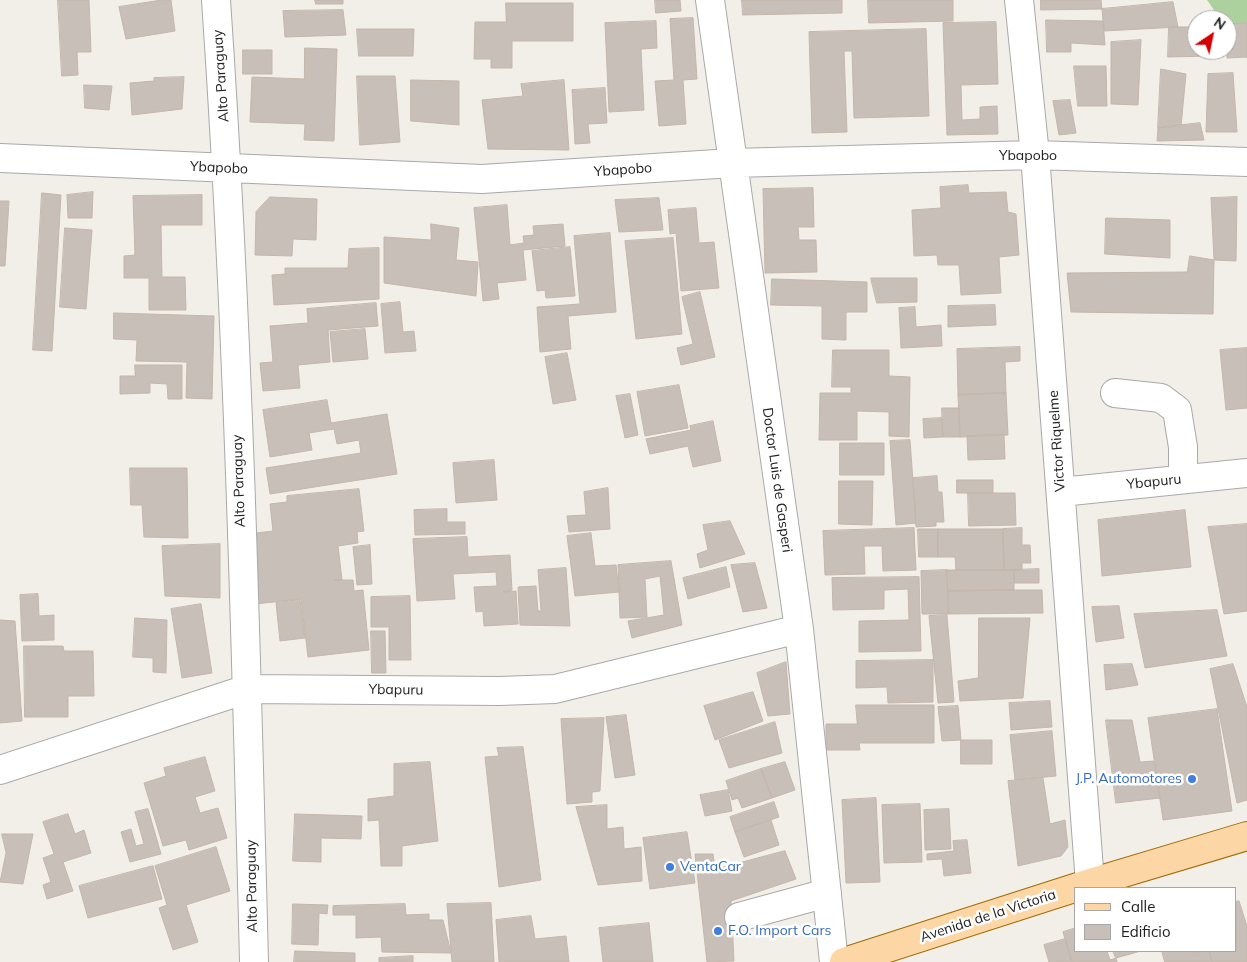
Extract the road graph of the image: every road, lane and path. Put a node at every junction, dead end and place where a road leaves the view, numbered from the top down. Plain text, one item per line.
1 (216, 0) edge
2 (710, 0) edge
3 (1019, 0) edge
4 (1035, 155) junction
5 (0, 158) edge
6 (1247, 162) edge
7 (732, 163) junction
8 (228, 168) junction
9 (1115, 393) dead end
10 (1247, 473) edge
11 (1183, 479) junction
12 (1061, 492) junction
13 (799, 629) junction
14 (247, 689) junction
15 (0, 770) edge
16 (1247, 836) edge
17 (1090, 883) junction
18 (1079, 887) edge
19 (1074, 889) edge
20 (827, 893) junction
21 (739, 916) dead end
22 (885, 956) edge
23 (254, 962) edge
24 (834, 962) edge
25 (844, 962) edge

1 - 8 street, Alto Paraguay
2 - 7 street, Doctor Luis de Gasperi
3 - 4 street, Victor Riquelme
4 - 6 street, Ybapobo
4 - 7 street, Ybapobo
4 - 12 street, Victor Riquelme
5 - 8 street, Ybapobo
7 - 8 street, Ybapobo
7 - 13 street, Doctor Luis de Gasperi
8 - 14 street, Alto Paraguay
9 - 11 street
10 - 11 street, Ybapuru
11 - 12 street, Ybapuru
12 - 17 street, Victor Riquelme
13 - 14 street, Ybapuru
13 - 20 street, Doctor Luis de Gasperi
14 - 15 street, Ybapuru
14 - 23 street, Alto Paraguay
16 - 17 main road, Avenida de la Victoria
17 - 18 main road, Avenida de la Victoria
19 - 22 main road, Avenida de la Victoria
20 - 21 street
20 - 24 street, Doctor Luis de Gasperi
22 - 25 main road, Avenida de la Victoria

